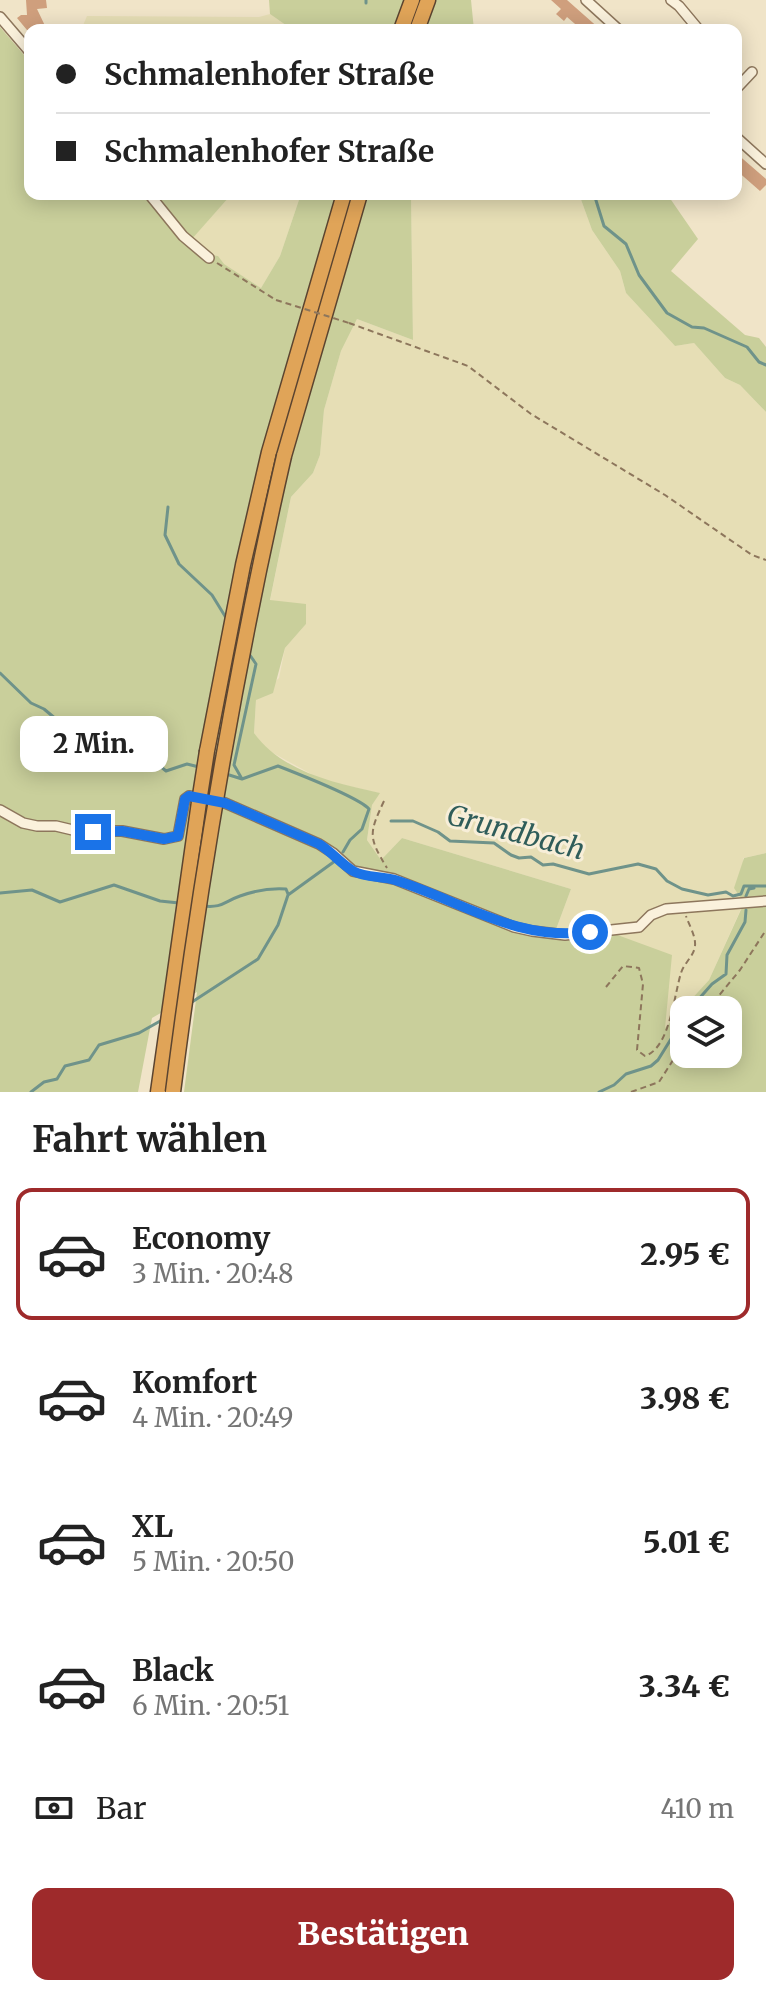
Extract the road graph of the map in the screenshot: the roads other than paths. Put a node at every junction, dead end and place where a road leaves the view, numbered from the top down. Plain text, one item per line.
1 (412, 0) edge
2 (428, 0) edge
3 (671, 0) edge
4 (590, 1) edge
5 (0, 17) edge
6 (403, 24) edge
7 (419, 24) edge
8 (613, 24) edge
9 (694, 24) edge
10 (24, 45) edge
11 (752, 72) dead end
12 (742, 83) edge
13 (742, 142) edge
14 (766, 164) edge
15 (154, 200) edge
16 (342, 200) edge
17 (358, 200) edge
18 (209, 258) road end
19 (276, 454) junction
20 (0, 810) edge
21 (766, 901) edge
22 (166, 1024) junction
23 (148, 1092) edge
24 (158, 1092) edge
25 (173, 1092) edge

1 - 6 highway
2 - 7 highway
3 - 9 street
4 - 8 street
5 - 10 street
11 - 12 street
13 - 14 street
15 - 18 street
16 - 19 highway
17 - 19 highway
19 - 22 highway, bridge
19 - 25 highway, bridge
20 - 21 street
22 - 23 highway
22 - 24 highway

